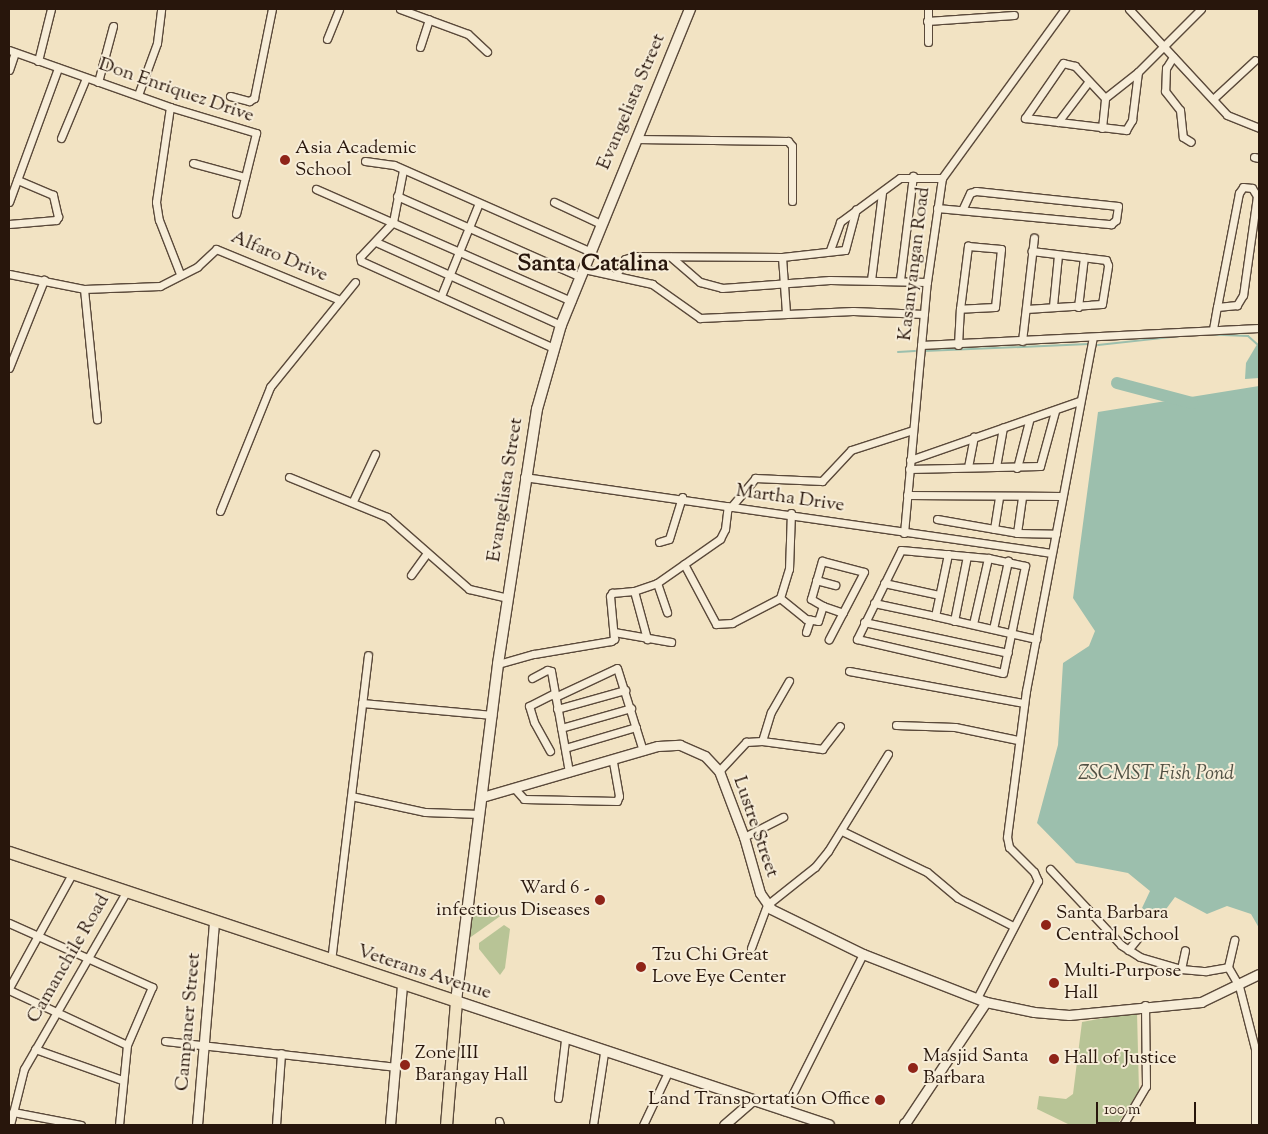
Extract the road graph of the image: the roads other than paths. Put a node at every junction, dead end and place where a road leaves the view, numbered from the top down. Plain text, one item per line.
1 (51, 9) edge
2 (160, 9) edge
3 (272, 9) edge
4 (339, 9) edge
5 (400, 9) edge
6 (690, 9) edge
7 (928, 9) edge
8 (1065, 9) edge
9 (1131, 9) edge
10 (1201, 9) edge
11 (1014, 15) dead end
12 (429, 20) junction
13 (927, 22) junction
14 (113, 26) dead end
15 (327, 39) dead end
16 (928, 42) dead end
17 (1163, 45) junction
18 (420, 47) dead end
19 (12, 52) edge
20 (487, 52) dead end
21 (1174, 57) junction
22 (1255, 60) dead end
23 (38, 61) junction
24 (58, 68) junction
25 (9, 70) edge
26 (1138, 72) junction
27 (86, 78) junction
28 (1089, 81) junction
29 (98, 82) junction
30 (138, 95) junction
31 (230, 96) dead end
32 (1105, 98) junction
33 (1213, 99) junction
34 (170, 107) junction
35 (1058, 122) junction
36 (1102, 128) junction
37 (1259, 128) edge
38 (61, 138) dead end
39 (636, 140) junction
40 (1191, 142) dead end
41 (365, 161) dead end
42 (194, 163) dead end
43 (403, 170) junction
44 (913, 176) junction
45 (245, 177) junction
46 (942, 178) junction
47 (17, 180) junction
48 (316, 189) dead end
49 (882, 193) junction
50 (397, 196) junction
51 (792, 201) dead end
52 (9, 202) edge
53 (554, 202) dead end
54 (479, 203) junction
55 (937, 208) junction
56 (963, 208) junction
57 (856, 209) junction
58 (236, 214) dead end
59 (393, 222) junction
60 (9, 224) edge
61 (601, 224) junction
62 (468, 229) junction
63 (1034, 238) dead end
64 (376, 242) junction
65 (830, 250) junction
66 (458, 252) junction
67 (591, 252) junction
68 (1032, 252) junction
69 (1058, 255) junction
70 (782, 256) junction
71 (671, 257) junction
72 (1084, 258) junction
73 (582, 273) junction
74 (9, 274) edge
75 (180, 274) junction
76 (449, 274) junction
77 (616, 275) junction
78 (44, 280) junction
79 (871, 280) junction
80 (900, 280) junction
81 (355, 282) dead end
82 (927, 282) junction
83 (784, 285) junction
84 (84, 289) junction
85 (441, 296) junction
86 (340, 300) junction
87 (571, 301) junction
88 (1052, 306) junction
89 (1078, 307) junction
90 (1026, 308) junction
91 (1217, 308) junction
92 (960, 309) junction
93 (786, 313) junction
94 (924, 314) junction
95 (561, 325) junction
96 (1259, 328) edge
97 (1214, 329) junction
98 (1093, 337) junction
99 (1022, 341) junction
100 (921, 345) junction
101 (958, 345) junction
102 (554, 348) junction
103 (9, 368) edge
104 (1079, 401) junction
105 (1055, 411) junction
106 (97, 418) dead end
107 (1029, 420) junction
108 (1003, 428) junction
109 (913, 430) junction
110 (974, 437) junction
111 (375, 454) dead end
112 (910, 460) junction
113 (968, 467) junction
114 (996, 468) junction
115 (1017, 468) junction
116 (909, 469) junction
117 (290, 477) dead end
118 (524, 477) junction
119 (907, 495) junction
120 (999, 496) junction
121 (1022, 496) junction
122 (1062, 496) junction
123 (682, 497) junction
124 (353, 501) junction
125 (729, 507) junction
126 (220, 511) dead end
127 (791, 513) junction
128 (937, 519) dead end
129 (994, 529) junction
130 (904, 533) junction
131 (1017, 533) junction
132 (1056, 534) junction
133 (659, 542) dead end
134 (1052, 553) junction
135 (427, 554) junction
136 (948, 554) junction
137 (968, 556) junction
138 (988, 558) junction
139 (1008, 561) junction
140 (684, 564) junction
141 (410, 576) dead end
142 (816, 580) junction
143 (657, 583) junction
144 (884, 583) junction
145 (835, 585) dead end
146 (634, 591) junction
147 (939, 595) junction
148 (507, 598) junction
149 (780, 598) junction
150 (874, 603) junction
151 (823, 606) junction
152 (667, 612) dead end
153 (843, 613) junction
154 (934, 616) junction
155 (810, 620) junction
156 (954, 621) junction
157 (864, 622) junction
158 (972, 624) junction
159 (993, 629) junction
160 (614, 632) junction
161 (806, 632) dead end
162 (1012, 633) junction
163 (830, 638) dead end
164 (647, 639) junction
165 (1036, 639) junction
166 (671, 642) dead end
167 (1008, 653) junction
168 (368, 655) dead end
169 (498, 664) junction
170 (849, 671) dead end
171 (532, 678) dead end
172 (789, 681) dead end
173 (625, 690) junction
174 (554, 695) junction
175 (362, 703) junction
176 (1024, 703) junction
177 (631, 708) junction
178 (557, 709) junction
179 (492, 715) junction
180 (896, 725) dead end
181 (840, 726) dead end
182 (636, 727) junction
183 (561, 728) junction
184 (762, 740) junction
185 (1018, 740) junction
186 (565, 748) junction
187 (550, 751) dead end
188 (643, 751) junction
189 (888, 754) dead end
190 (613, 761) junction
191 (569, 772) junction
192 (719, 772) junction
193 (515, 789) junction
194 (351, 796) junction
195 (482, 797) junction
196 (480, 814) junction
197 (783, 817) dead end
198 (842, 831) junction
199 (744, 837) junction
200 (9, 852) edge
201 (1050, 869) dead end
202 (72, 874) junction
203 (126, 892) junction
204 (767, 905) junction
205 (214, 921) junction
206 (9, 923) edge
207 (1013, 926) junction
208 (39, 935) junction
209 (1140, 935) dead end
210 (1234, 940) dead end
211 (751, 948) dead end
212 (1128, 950) junction
213 (1185, 950) dead end
214 (863, 954) junction
215 (88, 958) junction
216 (331, 962) junction
217 (1228, 967) junction
218 (1181, 970) junction
219 (1259, 974) edge
220 (402, 986) junction
221 (1239, 986) junction
222 (9, 989) edge
223 (982, 1000) junction
224 (456, 1001) junction
225 (1145, 1005) junction
226 (57, 1012) junction
227 (565, 1040) junction
228 (165, 1041) dead end
229 (127, 1044) junction
230 (204, 1044) junction
231 (35, 1049) junction
232 (281, 1053) junction
233 (604, 1053) junction
234 (395, 1067) junction
235 (668, 1072) junction
236 (122, 1080) junction
237 (558, 1098) dead end
238 (753, 1100) junction
239 (784, 1111) junction
240 (13, 1112) junction
241 (10, 1124) edge
242 (81, 1125) edge
243 (119, 1125) edge
244 (197, 1125) edge
245 (276, 1125) edge
246 (390, 1125) edge
247 (446, 1125) edge
248 (593, 1125) edge
249 (643, 1125) edge
250 (724, 1125) edge
251 (829, 1125) edge
252 (904, 1125) edge
253 (1123, 1125) edge
254 (1254, 1125) edge

1 - 23 street
2 - 30 street
3 - 31 street
4 - 15 street
5 - 12 street
6 - 39 main road, Evangelista Street
7 - 13 street
8 - 46 street, Kasanyangan Road
9 - 17 street
10 - 17 street
11 - 13 street
12 - 18 street
12 - 20 street
13 - 16 street
14 - 29 street
17 - 21 street
17 - 26 street
19 - 23 street, Don Enriquez Drive
19 - 25 street
21 - 33 street
21 - 40 street
22 - 33 street
23 - 24 street, Don Enriquez Drive
24 - 27 street, Don Enriquez Drive
24 - 47 street
26 - 32 street
26 - 36 street
27 - 29 street, Don Enriquez Drive
27 - 38 street
28 - 32 street
28 - 35 street
28 - 35 street
29 - 30 street, Don Enriquez Drive
30 - 34 street, Don Enriquez Drive
32 - 36 street
33 - 37 street
34 - 45 street, Don Enriquez Drive
34 - 75 street
35 - 36 street
39 - 51 street
39 - 61 main road, Evangelista Street
41 - 43 street
42 - 45 street
43 - 50 street
43 - 54 street
44 - 46 street
44 - 49 street
44 - 80 street
45 - 58 street, Don Enriquez Drive
46 - 55 street, Kasanyangan Road
47 - 52 street
47 - 60 street
48 - 59 street
49 - 57 street
49 - 79 street
50 - 59 street
50 - 62 street
53 - 61 street
54 - 62 street
54 - 67 street
55 - 56 street
55 - 82 street, Kasanyangan Road
56 - 56 street
57 - 65 street
57 - 65 street
59 - 64 street
59 - 66 street
61 - 67 main road, Evangelista Street
62 - 66 street
62 - 73 street
63 - 68 street
64 - 76 street
64 - 85 street
65 - 70 street
66 - 76 street
66 - 87 street
67 - 73 main road, Evangelista Street
68 - 69 street
68 - 90 street
69 - 72 street
69 - 88 street
70 - 71 street
70 - 83 street
71 - 77 street
71 - 83 street
72 - 89 street
72 - 89 street
73 - 77 street
73 - 87 main road, Evangelista Street
74 - 78 street, Alfaro Drive
75 - 84 street, Alfaro Drive
75 - 86 street, Alfaro Drive
76 - 85 street
76 - 95 street
77 - 93 street
78 - 84 street, Alfaro Drive
78 - 103 street
79 - 80 street
79 - 83 street
80 - 82 street
81 - 86 street
82 - 94 street, Kasanyangan Road
83 - 93 street
84 - 106 street
85 - 102 street
86 - 126 street
87 - 95 main road, Evangelista Street
88 - 89 street
88 - 90 street
90 - 99 street
91 - 91 street
91 - 97 street
92 - 92 street
92 - 101 street
93 - 94 street
94 - 100 street, Kasanyangan Road
95 - 102 main road, Evangelista Street
96 - 97 street
97 - 98 street
98 - 99 street
98 - 104 street
99 - 101 street
100 - 101 street
100 - 109 street, Kasanyangan Road
102 - 118 main road, Evangelista Street
104 - 105 street
104 - 122 street
105 - 107 street
105 - 115 street
107 - 108 street
107 - 115 street
108 - 110 street
108 - 114 street
109 - 112 street, Kasanyangan Road
109 - 125 street
110 - 112 street
110 - 113 street
111 - 124 street
112 - 116 street, Kasanyangan Road
113 - 114 street
113 - 116 street
114 - 115 street
116 - 119 street, Kasanyangan Road
117 - 124 street
118 - 123 street, Martha Drive
118 - 148 main road, Evangelista Street
119 - 120 street
119 - 130 street, Kasanyangan Road
120 - 121 street
120 - 129 street
121 - 122 street
121 - 131 street
122 - 132 street
123 - 125 street, Martha Drive
123 - 133 street
124 - 135 street
125 - 127 street, Martha Drive
125 - 140 street
127 - 130 street, Martha Drive
127 - 149 street
128 - 129 street
129 - 131 street
130 - 134 street, Martha Drive
131 - 132 street
132 - 134 street
134 - 165 street
135 - 141 street
135 - 148 street
136 - 137 street
136 - 144 street
136 - 147 street
137 - 138 street
137 - 156 street
138 - 139 street
138 - 158 street
139 - 159 street
139 - 162 street
140 - 143 street
140 - 149 street
142 - 145 street
142 - 151 street
142 - 153 street
143 - 146 street
143 - 152 street
144 - 147 street
144 - 150 street
146 - 160 street
146 - 164 street
147 - 154 street
148 - 169 main road, Evangelista Street
149 - 155 street
150 - 154 street
150 - 157 street
151 - 153 street
151 - 155 street
153 - 163 street
154 - 156 street
155 - 161 street
156 - 158 street
157 - 167 street
157 - 167 street
158 - 159 street
159 - 162 street
160 - 164 street
160 - 169 street
162 - 165 street
162 - 167 street
164 - 166 street
165 - 176 street
168 - 175 street
169 - 179 main road, Evangelista Street
170 - 176 street
171 - 174 street
172 - 184 street
173 - 174 street
173 - 177 street
173 - 178 street
174 - 178 street
174 - 187 street
175 - 179 street
175 - 194 street
176 - 185 street
177 - 182 street
177 - 183 street
178 - 183 street
179 - 195 main road, Evangelista Street
180 - 185 street
181 - 184 street
182 - 186 street
182 - 188 street
183 - 186 street
184 - 192 street
185 - 207 street
186 - 191 street
188 - 190 street, Lustre Street
188 - 192 street, Lustre Street
189 - 198 street
190 - 191 street, Lustre Street
190 - 193 street
191 - 193 street, Lustre Street
192 - 199 street, Lustre Street
193 - 195 street, Lustre Street
194 - 196 street
194 - 216 street
195 - 196 main road, Evangelista Street
196 - 224 main road, Evangelista Street
197 - 199 street
198 - 204 street
198 - 207 street
199 - 204 street, Lustre Street
200 - 202 main road, Veterans Avenue
201 - 212 street
202 - 203 main road, Veterans Avenue
202 - 208 street
203 - 205 main road, Veterans Avenue
203 - 215 street, Camanchile Road
204 - 211 street
204 - 214 street, Lustre Street
205 - 216 main road, Veterans Avenue
205 - 230 street, Campaner Street
206 - 208 street
207 - 223 street
208 - 215 street
208 - 222 street
209 - 212 street
210 - 217 street
212 - 218 street
213 - 218 street
214 - 223 street, Lustre Street
214 - 239 street
215 - 226 street, Camanchile Road
215 - 229 street
216 - 220 main road, Veterans Avenue
217 - 218 street
217 - 221 street
219 - 221 street, Lustre Street
220 - 224 main road, Veterans Avenue
220 - 234 street
221 - 225 street, Lustre Street
221 - 254 street
222 - 226 street
223 - 225 street, Lustre Street
223 - 252 street
224 - 227 main road, Veterans Avenue
224 - 247 main road
225 - 253 street
226 - 229 street
226 - 231 street, Camanchile Road
227 - 233 main road, Veterans Avenue
227 - 237 street
228 - 230 street
229 - 236 street
230 - 232 street
230 - 244 street, Campaner Street
231 - 236 street
231 - 240 street, Camanchile Road
232 - 234 street
232 - 245 street
233 - 235 main road, Veterans Avenue
233 - 248 street
234 - 246 street
235 - 238 main road, Veterans Avenue
235 - 249 street
236 - 243 street
238 - 239 main road, Veterans Avenue
238 - 250 street
239 - 251 main road, Veterans Avenue
240 - 241 street, Camanchile Road
240 - 242 street

